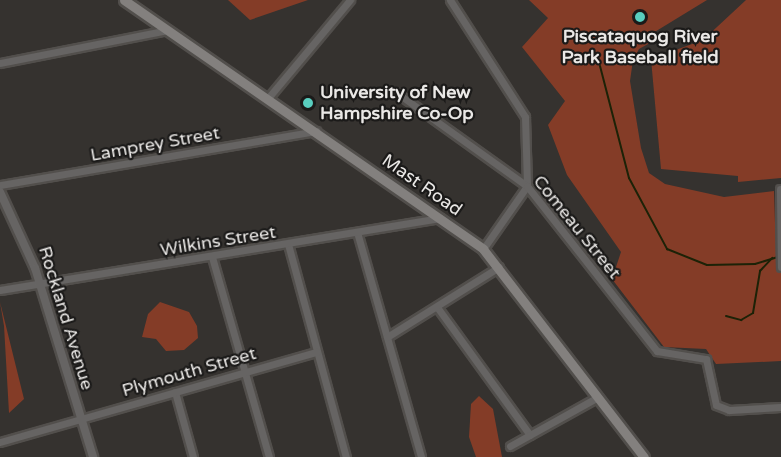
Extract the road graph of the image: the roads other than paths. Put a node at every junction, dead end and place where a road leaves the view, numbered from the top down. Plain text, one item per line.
1 (124, 0) edge
2 (350, 0) edge
3 (450, 0) edge
4 (168, 30) junction
5 (0, 63) edge
6 (397, 93) dead end
7 (268, 98) junction
8 (316, 131) junction
9 (0, 185) edge
10 (527, 186) junction
11 (780, 189) edge
12 (0, 192) edge
13 (3, 205) edge
14 (440, 218) junction
15 (357, 232) junction
16 (288, 244) junction
17 (483, 249) junction
18 (780, 249) edge
19 (212, 257) junction
20 (499, 267) junction
21 (781, 267) edge
22 (40, 285) junction
23 (0, 290) edge
24 (437, 307) junction
25 (387, 337) junction
26 (316, 352) junction
27 (245, 372) junction
28 (175, 392) junction
29 (598, 397) junction
30 (781, 406) edge
31 (80, 419) junction
32 (530, 435) junction
33 (0, 442) edge
34 (510, 446) dead end
35 (93, 457) edge
36 (193, 457) edge
37 (269, 457) edge
38 (346, 457) edge
39 (421, 457) edge
40 (644, 457) edge

1 - 4 main road, Mast Road
2 - 7 street
3 - 10 street
4 - 5 street
4 - 7 main road, Mast Road
6 - 10 street, Comeau Street
7 - 8 main road, Mast Road
8 - 9 street, Lamprey Street
8 - 14 main road, Mast Road
10 - 17 street
10 - 30 street, Comeau Street
11 - 18 street
12 - 13 street, Rockland Avenue
13 - 22 street, Rockland Avenue
14 - 15 street, Wilkins Street
14 - 17 main road, Mast Road
15 - 16 street, Wilkins Street
15 - 25 street
16 - 19 street, Wilkins Street
16 - 26 street
17 - 20 main road, Mast Road
18 - 21 street
19 - 22 street, Wilkins Street
19 - 27 street
20 - 24 street
20 - 29 main road, Mast Road
22 - 23 street, Wilkins Street
22 - 31 street, Rockland Avenue
24 - 25 street
24 - 32 street
25 - 39 street
26 - 27 street, Plymouth Street
26 - 38 street
27 - 28 street, Plymouth Street
27 - 37 street
28 - 31 street, Plymouth Street
28 - 36 street
29 - 32 street
29 - 40 main road, Mast Road
31 - 33 street, Plymouth Street
31 - 35 street, Rockland Avenue
32 - 34 street

